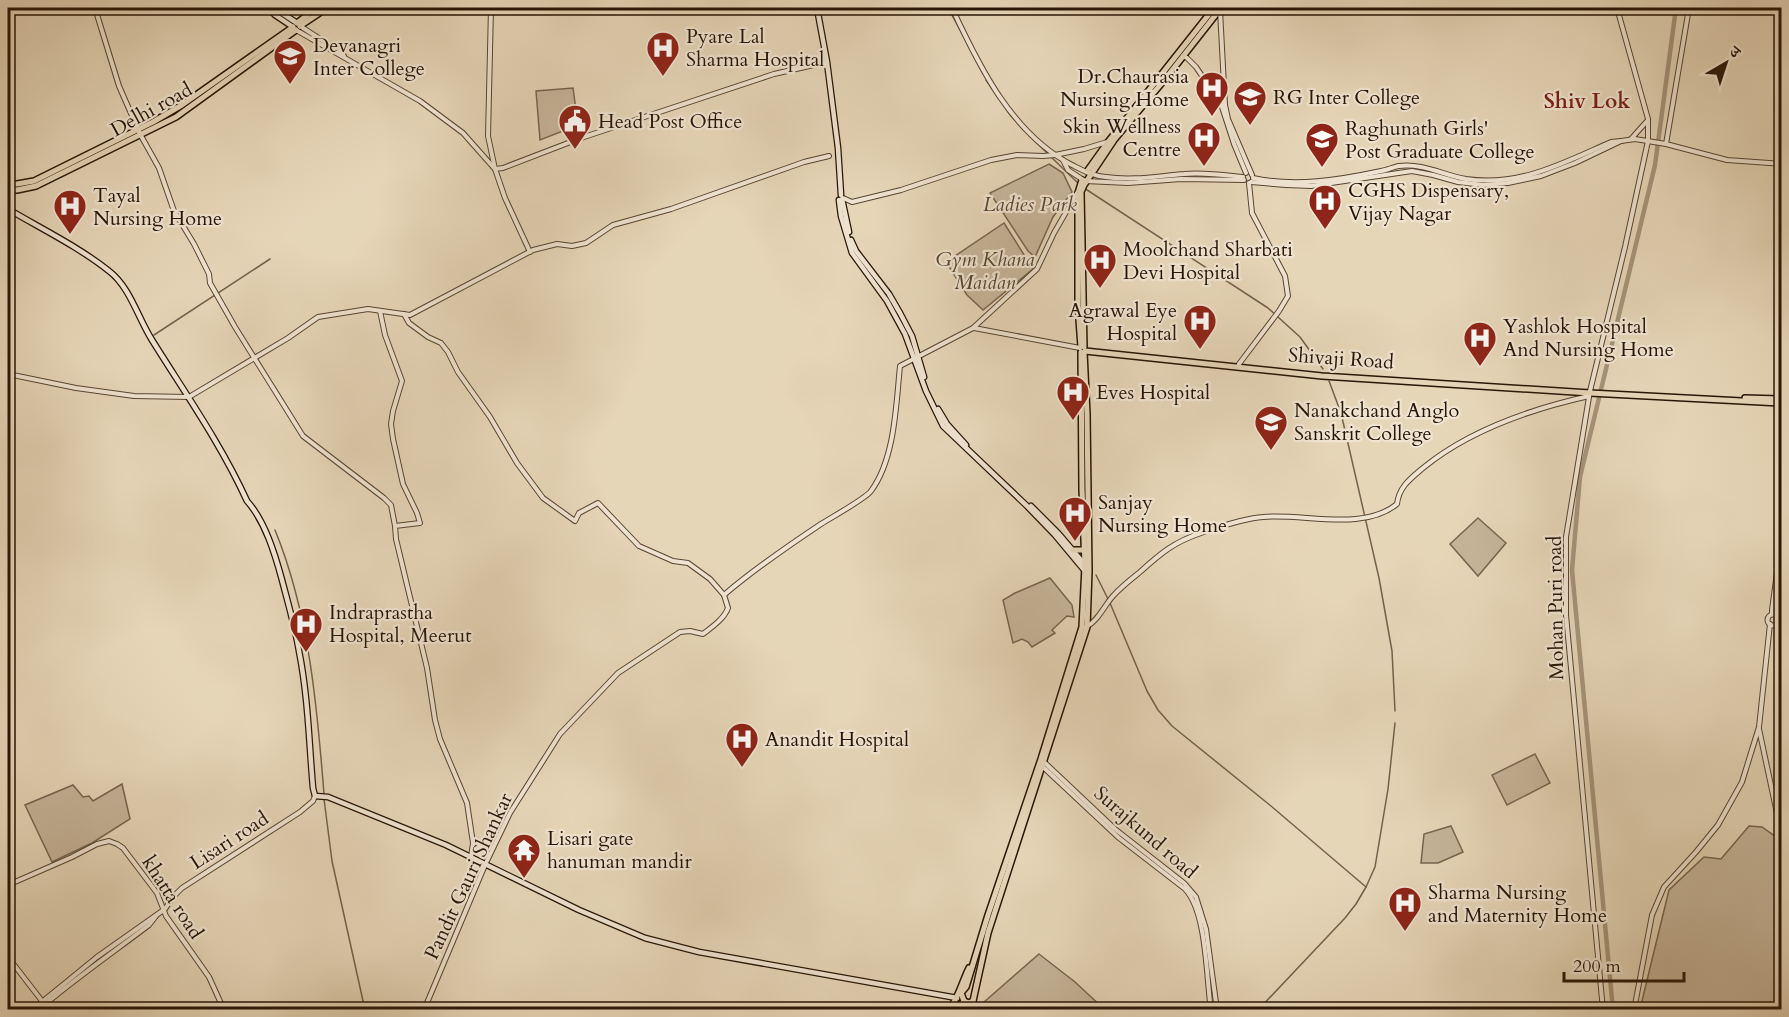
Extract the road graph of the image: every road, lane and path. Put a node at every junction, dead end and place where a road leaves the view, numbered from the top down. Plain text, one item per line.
1 (95, 8) edge
2 (268, 8) edge
3 (274, 8) edge
4 (327, 8) edge
5 (491, 8) edge
6 (817, 8) edge
7 (952, 8) edge
8 (1218, 8) edge
9 (1617, 8) edge
10 (1689, 8) edge
11 (318, 11) edge
12 (295, 27) junction
13 (1183, 56) junction
14 (827, 62) junction
15 (1648, 119) junction
16 (139, 132) junction
17 (1631, 139) junction
18 (1648, 141) junction
19 (1108, 142) junction
20 (1664, 144) junction
21 (1055, 155) junction
22 (829, 156) dead end
23 (1063, 160) junction
24 (1782, 164) edge
25 (495, 169) junction
26 (1088, 173) junction
27 (1248, 178) junction
28 (8, 184) edge
29 (1082, 186) junction
30 (8, 189) edge
31 (841, 198) junction
32 (8, 209) edge
33 (530, 252) junction
34 (380, 311) junction
35 (404, 314) junction
36 (973, 328) junction
37 (1083, 349) junction
38 (254, 357) junction
39 (915, 357) junction
40 (1238, 366) junction
41 (8, 374) edge
42 (1592, 393) junction
43 (189, 397) junction
44 (1782, 401) edge
45 (395, 526) junction
46 (1782, 535) edge
47 (1072, 550) junction
48 (1084, 550) junction
49 (1087, 570) junction
50 (724, 595) junction
51 (1772, 614) junction
52 (1770, 624) junction
53 (1085, 627) junction
54 (1759, 727) junction
55 (1042, 763) junction
56 (315, 796) junction
57 (1782, 837) edge
58 (471, 857) junction
59 (1009, 862) junction
60 (485, 865) junction
61 (8, 885) edge
62 (1183, 885) junction
63 (163, 910) junction
64 (8, 957) edge
65 (973, 965) junction
66 (957, 998) junction
67 (970, 1000) junction
68 (44, 1005) edge
69 (32, 1010) edge
70 (38, 1010) edge
71 (224, 1010) edge
72 (424, 1010) edge
73 (949, 1010) edge
74 (957, 1010) edge
75 (970, 1010) edge
76 (975, 1010) edge
77 (1212, 1010) edge
78 (1217, 1010) edge
79 (1603, 1010) edge
80 (1634, 1010) edge

1 - 16 street
2 - 12 main road
3 - 12 main road
4 - 11 main road, Delhi road
5 - 25 street
6 - 14 main road
7 - 21 street
8 - 13 main road
8 - 19 main road
8 - 27 street
9 - 15 street, Mohan Puri road
10 - 20 street
11 - 12 main road, Delhi road
12 - 16 main road, Delhi road
12 - 25 street
13 - 26 main road
13 - 27 street
14 - 25 street
14 - 31 main road
15 - 17 street
15 - 18 street, Mohan Puri road
16 - 28 main road, Delhi road
16 - 30 main road, Delhi road
16 - 38 street
17 - 18 street
17 - 27 street
18 - 20 street
18 - 42 street, Mohan Puri road
19 - 21 street
19 - 26 main road
20 - 24 street
21 - 23 street
21 - 31 street
22 - 33 street
23 - 26 street
23 - 29 street
25 - 33 street
26 - 27 street
26 - 29 main road
27 - 29 street
27 - 40 street
29 - 36 street
29 - 37 main road
31 - 39 main road
32 - 43 main road
33 - 35 street
34 - 35 street
34 - 38 street
34 - 45 street
35 - 50 street
36 - 37 street
36 - 39 street
37 - 40 main road, Shivaji Road
37 - 48 main road
37 - 49 main road
38 - 43 street
38 - 45 street
39 - 47 main road
39 - 49 main road
39 - 50 street
40 - 42 main road, Shivaji Road
41 - 43 street
42 - 44 main road, Shivaji Road
42 - 53 street
42 - 79 street, Mohan Puri road
43 - 56 main road
45 - 58 street
46 - 51 street
47 - 48 main road
47 - 49 main road
48 - 49 main road
49 - 53 main road
50 - 60 street, Pandit Gauri Shankar
51 - 52 street
51 - 52 street
52 - 54 street
53 - 55 main road
54 - 57 street
54 - 80 street
55 - 59 main road
55 - 62 street, Surajkund road
56 - 58 main road
56 - 63 street, Lisari road
58 - 60 main road
59 - 65 main road
59 - 67 main road
60 - 66 main road
60 - 72 street, Pandit Gauri Shankar
61 - 63 street, khatta road
62 - 77 street
62 - 78 street, Surajkund road
63 - 68 street, Lisari road
63 - 71 street, khatta road
64 - 68 street
65 - 66 main road
65 - 67 main road
66 - 73 main road
67 - 74 main road
67 - 75 main road
67 - 76 main road
68 - 69 street, Lisari road
68 - 70 street, Lisari road

